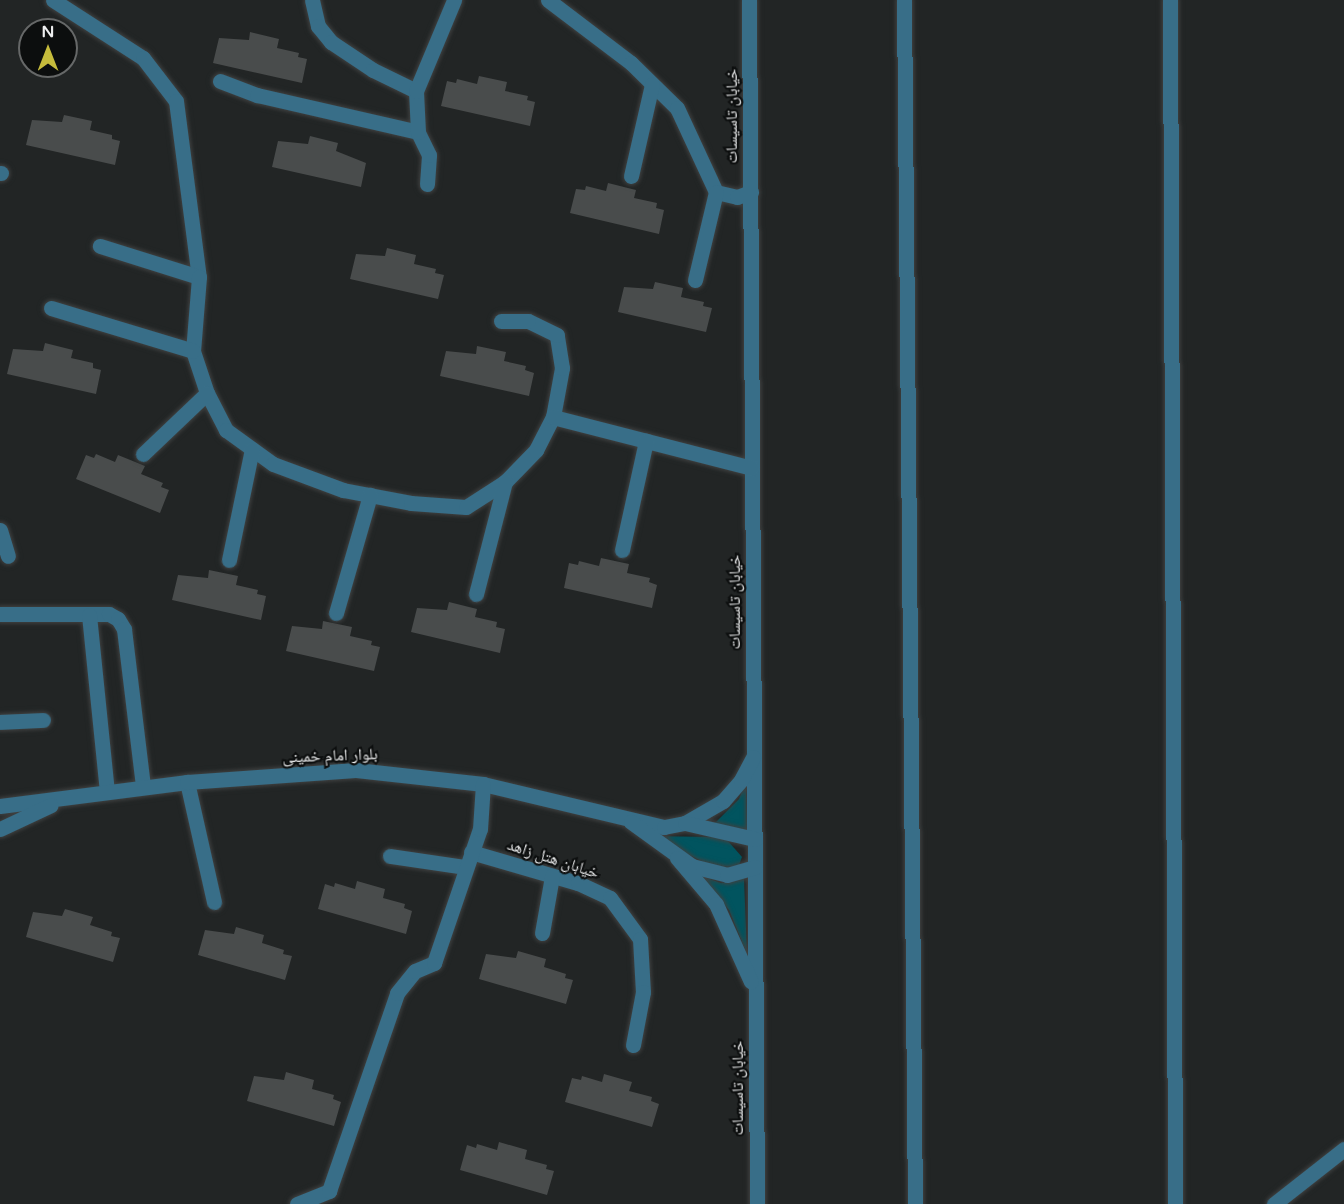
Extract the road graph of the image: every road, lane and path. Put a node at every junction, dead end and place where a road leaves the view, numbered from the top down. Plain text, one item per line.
1 (53, 0) edge
2 (312, 0) edge
3 (454, 0) edge
4 (548, 0) edge
5 (749, 0) edge
6 (904, 0) edge
7 (1170, 0) edge
8 (220, 81) dead end
9 (652, 84) junction
10 (416, 91) junction
11 (418, 132) junction
12 (631, 176) dead end
13 (427, 184) dead end
14 (716, 192) junction
15 (751, 192) junction
16 (100, 246) dead end
17 (199, 277) junction
18 (695, 280) dead end
19 (51, 308) dead end
20 (501, 321) dead end
21 (192, 351) junction
22 (207, 393) junction
23 (553, 417) junction
24 (646, 441) junction
25 (252, 449) junction
26 (143, 454) dead end
27 (752, 468) junction
28 (505, 482) junction
29 (370, 495) junction
30 (0, 530) edge
31 (622, 550) dead end
32 (8, 556) dead end
33 (229, 560) dead end
34 (476, 594) dead end
35 (336, 613) dead end
36 (0, 614) edge
37 (89, 615) junction
38 (43, 720) dead end
39 (0, 722) edge
40 (754, 754) junction
41 (188, 782) junction
42 (483, 784) junction
43 (143, 787) junction
44 (107, 792) junction
45 (64, 799) junction
46 (0, 806) edge
47 (628, 820) junction
48 (685, 823) junction
49 (0, 830) edge
50 (755, 839) junction
51 (471, 852) junction
52 (390, 856) dead end
53 (677, 858) junction
54 (465, 867) junction
55 (755, 867) junction
56 (552, 876) junction
57 (214, 902) dead end
58 (542, 933) dead end
59 (756, 1004) junction
60 (633, 1045) dead end
61 (1344, 1149) edge
62 (297, 1204) edge
63 (757, 1204) edge
64 (915, 1204) edge
65 (1175, 1204) edge
66 (1274, 1204) edge

1 - 17 street
2 - 10 street
3 - 10 street
4 - 9 street
5 - 15 street, خیابان تاسیسات
6 - 64 street
7 - 65 street
8 - 11 street
9 - 12 street
9 - 14 street
10 - 11 street
11 - 13 street
14 - 15 street
14 - 18 street
15 - 27 street, خیابان تاسیسات
16 - 17 street
17 - 21 street
19 - 21 street
20 - 23 street
21 - 22 street
22 - 25 street
22 - 26 street
23 - 24 street
23 - 28 street
24 - 27 street
24 - 31 street
25 - 29 street
25 - 33 street
27 - 40 street, خیابان تاسیسات
28 - 29 street
28 - 34 street
29 - 35 street
30 - 32 street
36 - 37 street
37 - 43 street
37 - 44 street
38 - 39 street
40 - 48 street
40 - 50 street, خیابان تاسیسات
41 - 42 street, بلوار امام خمینی
41 - 43 street, بلوار امام خمینی
41 - 57 street
42 - 47 street, بلوار امام خمینی
42 - 51 street
43 - 44 street, بلوار امام خمینی
44 - 45 street, بلوار امام خمینی
45 - 46 street, بلوار امام خمینی
45 - 49 street, بلوار امام خمینی
47 - 48 street, بلوار امام خمینی
47 - 53 street
48 - 50 street
50 - 55 street, خیابان تاسیسات
51 - 54 street
51 - 56 street, خیابان هتل زاهد
52 - 54 street
53 - 55 street
53 - 59 street
54 - 62 street
55 - 59 street, خیابان تاسیسات
56 - 58 street
56 - 60 street, خیابان هتل زاهد
59 - 63 street, خیابان تاسیسات
61 - 66 street

